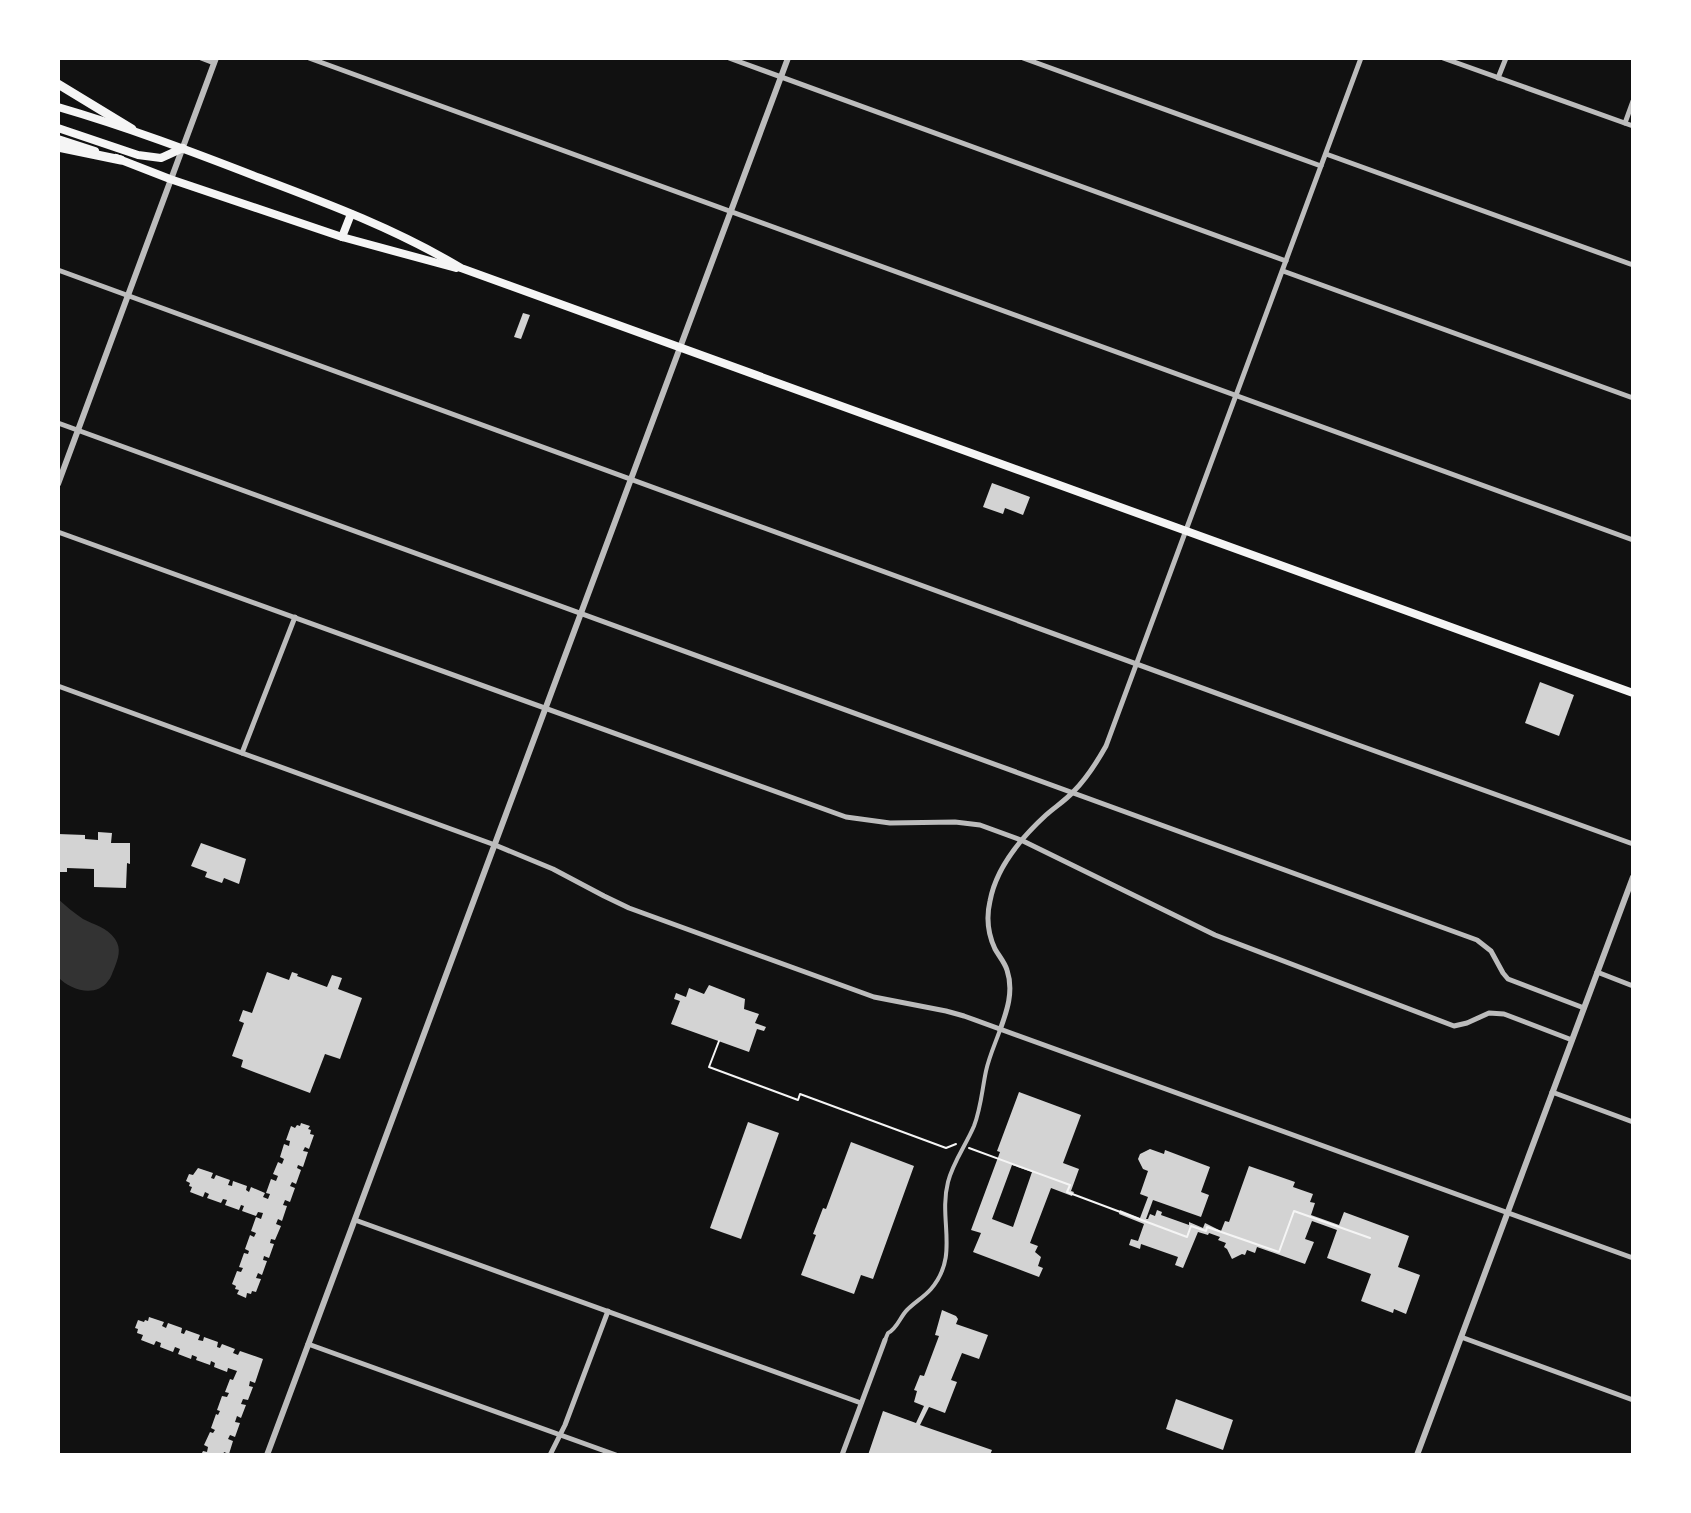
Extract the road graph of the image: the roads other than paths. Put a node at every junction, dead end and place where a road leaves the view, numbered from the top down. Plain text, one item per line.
1 (201, 58) edge
2 (309, 58) edge
3 (729, 58) edge
4 (788, 58) edge
5 (1023, 58) edge
6 (1361, 58) edge
7 (1443, 58) edge
8 (1506, 58) edge
9 (215, 60) edge
10 (781, 77) junction
11 (1498, 78) junction
12 (58, 84) edge
13 (1633, 101) edge
14 (58, 107) edge
15 (1625, 123) junction
16 (1633, 126) edge
17 (58, 128) edge
18 (132, 129) junction
19 (58, 139) edge
20 (58, 147) edge
21 (183, 148) junction
22 (1326, 154) junction
23 (121, 160) junction
24 (1321, 166) junction
25 (170, 179) junction
26 (731, 211) junction
27 (351, 214) junction
28 (395, 233) junction
29 (342, 237) junction
30 (389, 251) junction
31 (1286, 261) junction
32 (1633, 265) edge
33 (461, 268) junction
34 (58, 270) edge
35 (1283, 271) junction
36 (128, 295) junction
37 (681, 348) junction
38 (1236, 396) junction
39 (1633, 398) edge
40 (58, 423) edge
41 (77, 430) junction
42 (632, 479) junction
43 (58, 484) edge
44 (58, 532) edge
45 (1184, 532) junction
46 (1633, 540) edge
47 (580, 614) junction
48 (295, 617) junction
49 (1136, 663) junction
50 (58, 686) edge
51 (1633, 693) edge
52 (545, 708) junction
53 (242, 753) junction
54 (1074, 792) junction
55 (1021, 840) junction
56 (1633, 844) edge
57 (495, 845) junction
58 (1633, 877) edge
59 (1597, 972) junction
60 (1633, 986) edge
61 (1584, 1008) junction
62 (1000, 1030) junction
63 (1572, 1040) junction
64 (1552, 1092) junction
65 (1633, 1122) edge
66 (1507, 1212) junction
67 (355, 1220) junction
68 (1633, 1258) edge
69 (608, 1311) junction
70 (1461, 1337) junction
71 (885, 1340) joint
72 (308, 1344) junction
73 (1633, 1400) edge
74 (861, 1403) junction
75 (559, 1434) junction
76 (267, 1455) edge
77 (550, 1455) edge
78 (616, 1455) edge
79 (842, 1455) edge
80 (1417, 1455) edge

1 - 9 street
2 - 26 street
3 - 10 street
4 - 10 street
5 - 24 street
6 - 22 street
7 - 11 street
8 - 11 street
9 - 21 street
10 - 26 street
10 - 31 street
11 - 15 street
12 - 18 highway
13 - 15 street
14 - 18 main road
15 - 16 street
17 - 21 main road
18 - 21 main road
19 - 23 main road
20 - 23 highway
21 - 25 street
21 - 27 main road
22 - 24 street
22 - 32 street
23 - 25 main road
24 - 31 street
25 - 29 main road
25 - 36 street
26 - 37 street
26 - 38 street
27 - 28 main road
27 - 29 main road
28 - 30 main road
28 - 33 main road
29 - 30 main road
30 - 33 main road
31 - 35 street
33 - 37 main road
34 - 36 street
35 - 38 street
35 - 39 street
36 - 41 street
36 - 42 street
37 - 42 street
37 - 45 main road
38 - 45 street
38 - 46 street
40 - 41 street
41 - 43 street
41 - 47 street
42 - 47 street
42 - 49 street
44 - 48 street
45 - 49 street
45 - 51 main road
47 - 52 street
47 - 54 street
48 - 52 street
48 - 53 street
49 - 54 street
49 - 56 street
50 - 53 street
52 - 55 street
52 - 57 street
53 - 57 street
54 - 55 street
54 - 61 street
55 - 62 street
55 - 63 street
57 - 62 street
57 - 67 street
58 - 59 street
59 - 60 street
59 - 61 street
61 - 63 street
62 - 66 street
62 - 71 street
63 - 64 street
64 - 65 street
64 - 66 street
66 - 68 street
66 - 70 street
67 - 69 street
67 - 72 street
69 - 74 street
69 - 75 street
70 - 73 street
70 - 80 street
71 - 74 street
72 - 75 street
72 - 76 street
74 - 79 street
75 - 77 street
75 - 78 street

